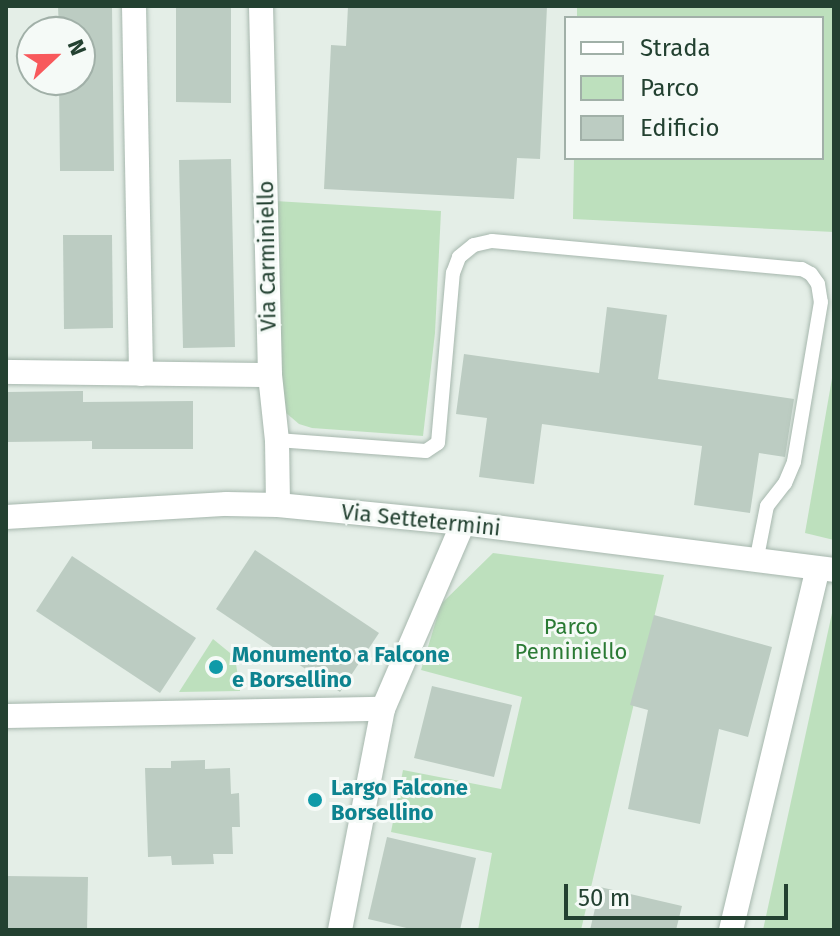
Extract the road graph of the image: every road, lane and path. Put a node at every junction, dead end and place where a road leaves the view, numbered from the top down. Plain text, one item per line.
1 (134, 6) edge
2 (261, 6) edge
3 (6, 372) edge
4 (141, 374) junction
5 (270, 375) junction
6 (277, 440) junction
7 (278, 505) junction
8 (6, 517) edge
9 (463, 523) junction
10 (756, 562) junction
11 (826, 570) edge
12 (383, 709) junction
13 (6, 716) edge
14 (340, 930) edge
15 (731, 930) edge

1 - 4 street
2 - 5 street, Via Carminiello
3 - 4 street
4 - 5 street
5 - 6 street, Via Carminiello
6 - 7 street, Via Carminiello
6 - 10 lane
7 - 8 street, Via Settetermini
7 - 9 street, Via Settetermini
9 - 10 street, Via Settetermini
9 - 12 street
10 - 11 street, Via Settetermini
11 - 15 street
12 - 13 street
12 - 14 street

